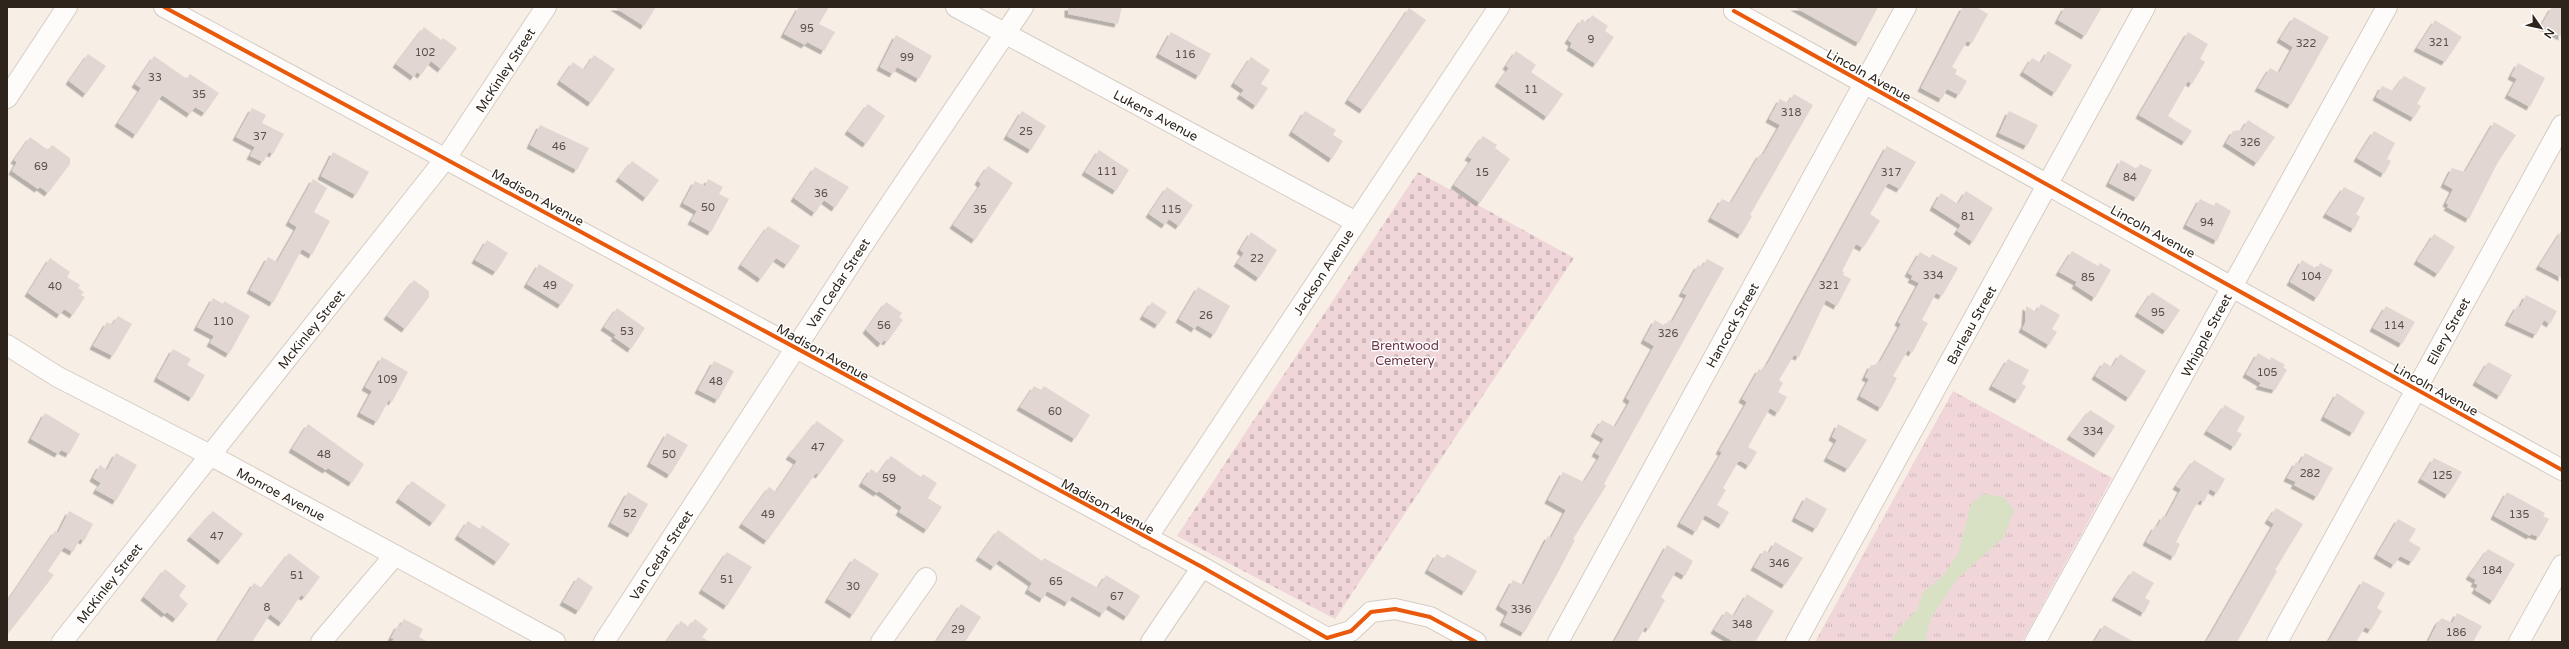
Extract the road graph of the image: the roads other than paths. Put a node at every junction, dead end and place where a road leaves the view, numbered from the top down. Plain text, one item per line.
1 (67, 7) edge
2 (164, 7) edge
3 (546, 7) edge
4 (956, 7) edge
5 (1023, 7) edge
6 (1499, 7) edge
7 (1906, 7) edge
8 (2145, 7) edge
9 (2387, 7) edge
10 (1734, 11) dead end
11 (1006, 34) junction
12 (1864, 83) junction
13 (7, 98) edge
14 (2562, 125) edge
15 (446, 158) junction
16 (2048, 184) junction
17 (1356, 222) junction
18 (2232, 287) junction
19 (7, 345) edge
20 (796, 348) junction
21 (2416, 389) junction
22 (210, 455) junction
23 (2562, 470) edge
24 (1147, 538) junction
25 (394, 555) junction
26 (2562, 565) edge
27 (1202, 567) junction
28 (926, 578) dead end
29 (62, 642) edge
30 (321, 642) edge
31 (555, 642) edge
32 (604, 642) edge
33 (882, 642) edge
34 (1151, 642) edge
35 (1476, 642) edge
36 (1558, 642) edge
37 (1796, 642) edge
38 (2036, 642) edge
39 (2277, 642) edge
40 (2519, 642) edge

1 - 13 street
2 - 15 street, Madison Avenue
3 - 15 street, McKinley Street
4 - 11 street, Lukens Avenue
5 - 11 street, Van Cedar Street
6 - 17 street, Jackson Avenue
7 - 12 street, Hancock Street
8 - 16 street, Barleau Street
9 - 18 street, Whipple Street
10 - 12 street, Lincoln Avenue
11 - 17 street, Lukens Avenue
11 - 20 street, Van Cedar Street
12 - 16 street, Lincoln Avenue
12 - 36 street, Hancock Street
14 - 21 street, Ellery Street
15 - 20 street, Madison Avenue
15 - 22 street, McKinley Street
16 - 18 street, Lincoln Avenue
16 - 37 street, Barleau Street
17 - 24 street, Jackson Avenue
18 - 21 street, Lincoln Avenue
18 - 38 street, Whipple Street
19 - 22 street, Monroe Avenue
20 - 24 street, Madison Avenue
20 - 32 street, Van Cedar Street
21 - 23 street, Lincoln Avenue
21 - 39 street, Ellery Street
22 - 25 street, Monroe Avenue
22 - 29 street, McKinley Street
24 - 27 street, Madison Avenue
25 - 30 street
25 - 31 street, Monroe Avenue
26 - 40 street
27 - 34 street
27 - 35 street, Madison Avenue
28 - 33 street

